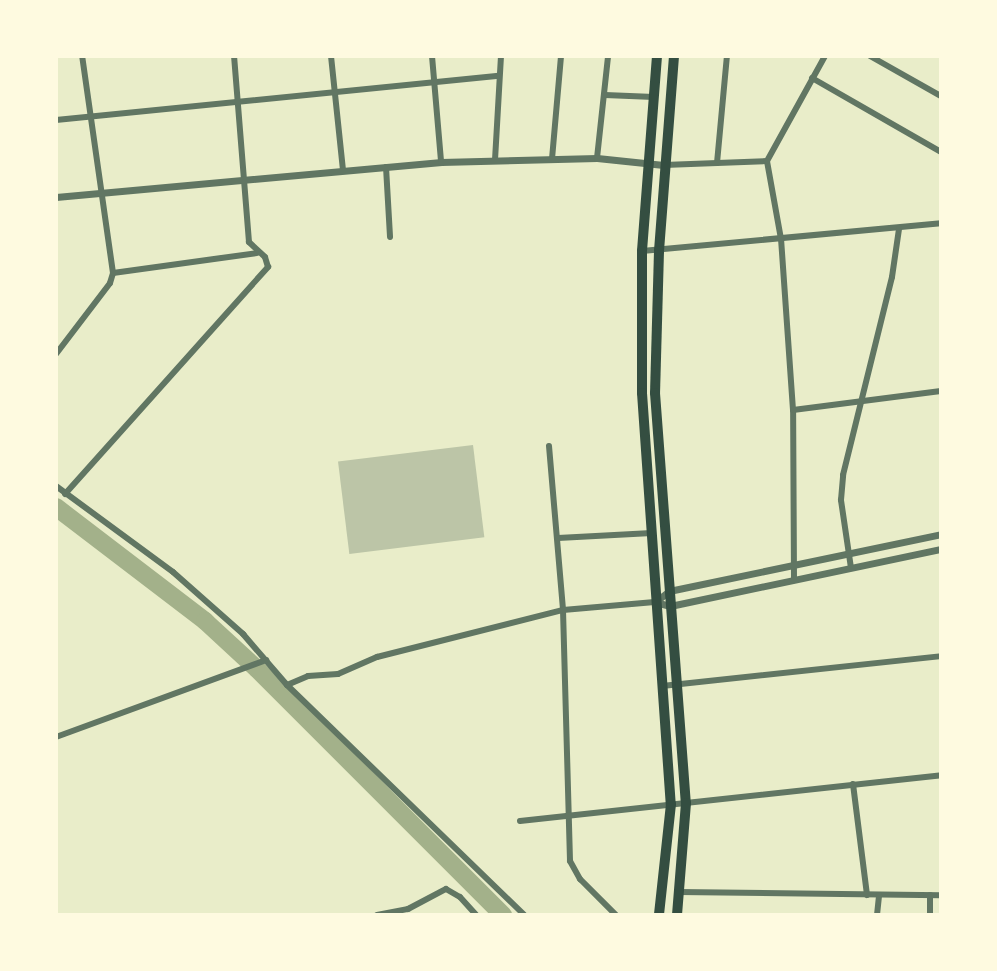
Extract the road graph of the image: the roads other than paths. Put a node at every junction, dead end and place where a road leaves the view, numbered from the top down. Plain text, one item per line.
1 (82, 56) edge
2 (234, 56) edge
3 (331, 56) edge
4 (432, 56) edge
5 (501, 56) edge
6 (561, 56) edge
7 (608, 56) edge
8 (657, 56) edge
9 (674, 56) edge
10 (727, 56) edge
11 (825, 56) edge
12 (870, 56) edge
13 (499, 76) junction
14 (812, 78) junction
15 (433, 82) junction
16 (334, 92) junction
17 (605, 94) junction
18 (941, 96) edge
19 (654, 97) junction
20 (240, 104) junction
21 (91, 117) junction
22 (56, 120) edge
23 (941, 152) edge
24 (597, 158) junction
25 (552, 159) junction
26 (495, 160) junction
27 (652, 161) junction
28 (767, 161) junction
29 (441, 162) junction
30 (718, 163) junction
31 (664, 165) junction
32 (386, 167) junction
33 (343, 170) junction
34 (247, 180) junction
35 (101, 194) junction
36 (56, 197) edge
37 (941, 223) edge
38 (899, 229) junction
39 (390, 237) dead end
40 (781, 239) junction
41 (642, 251) junction
42 (659, 251) junction
43 (257, 253) junction
44 (113, 273) junction
45 (56, 354) edge
46 (941, 391) edge
47 (858, 402) junction
48 (793, 410) junction
49 (657, 432) junction
50 (644, 434) junction
51 (549, 446) dead end
52 (56, 486) edge
53 (65, 494) junction
54 (652, 533) junction
55 (941, 534) edge
56 (558, 538) junction
57 (941, 549) edge
58 (847, 551) junction
59 (794, 564) junction
60 (851, 568) junction
61 (794, 579) junction
62 (669, 591) junction
63 (655, 602) junction
64 (670, 606) junction
65 (563, 610) junction
66 (941, 656) edge
67 (264, 661) junction
68 (287, 685) junction
69 (676, 685) junction
70 (662, 686) junction
71 (56, 737) edge
72 (941, 775) edge
73 (853, 784) junction
74 (685, 803) junction
75 (671, 804) junction
76 (569, 813) junction
77 (520, 821) dead end
78 (679, 891) junction
79 (867, 895) junction
80 (879, 895) junction
81 (930, 895) junction
82 (941, 895) edge
83 (377, 915) edge
84 (476, 915) edge
85 (524, 915) edge
86 (616, 915) edge
87 (659, 915) edge
88 (677, 915) edge
89 (877, 915) edge
90 (930, 915) edge

1 - 21 street
2 - 20 street
3 - 16 street
4 - 15 street
5 - 13 street
6 - 25 street
7 - 17 street
8 - 19 highway
9 - 31 highway
10 - 30 street
11 - 14 street
12 - 18 street
13 - 15 street
13 - 26 street
14 - 23 street
14 - 28 street
15 - 16 street
15 - 29 street
16 - 20 street
16 - 33 street
17 - 19 street
17 - 24 street
19 - 27 highway
20 - 21 street
20 - 34 street
21 - 22 street
21 - 35 street
24 - 25 street
24 - 27 street
25 - 26 street
26 - 29 street
27 - 31 street
27 - 41 highway
28 - 30 street
28 - 40 street
29 - 32 street
30 - 31 street
31 - 42 highway
32 - 33 street
32 - 39 street
33 - 34 street
34 - 35 street
34 - 43 street
35 - 36 street
35 - 44 street
37 - 38 street
38 - 40 street
38 - 47 street
40 - 42 street
40 - 48 street
41 - 42 street
41 - 50 highway
42 - 49 highway
43 - 44 street
43 - 53 street
44 - 45 street
46 - 47 street
47 - 48 street
47 - 58 street
48 - 59 street
49 - 50 highway
49 - 62 highway
50 - 54 highway
51 - 56 street
52 - 53 street
53 - 67 street
54 - 56 street
54 - 63 highway
55 - 58 street
56 - 65 street
57 - 60 street
58 - 59 street
58 - 60 street
59 - 61 street
59 - 62 street
60 - 61 street
61 - 64 street
62 - 63 street
62 - 64 highway
63 - 64 street
63 - 65 street
63 - 70 highway
64 - 69 highway
65 - 68 street
65 - 76 street
66 - 69 street
67 - 68 street
67 - 71 street
68 - 85 street
69 - 70 street
69 - 74 highway
70 - 75 highway
72 - 73 street
73 - 74 street
73 - 79 street
74 - 75 street
74 - 78 highway
75 - 76 street
75 - 87 highway
76 - 77 street
76 - 86 street
78 - 79 street
78 - 88 highway
79 - 80 street
80 - 81 street
80 - 89 street
81 - 82 street
81 - 90 street
83 - 84 street

